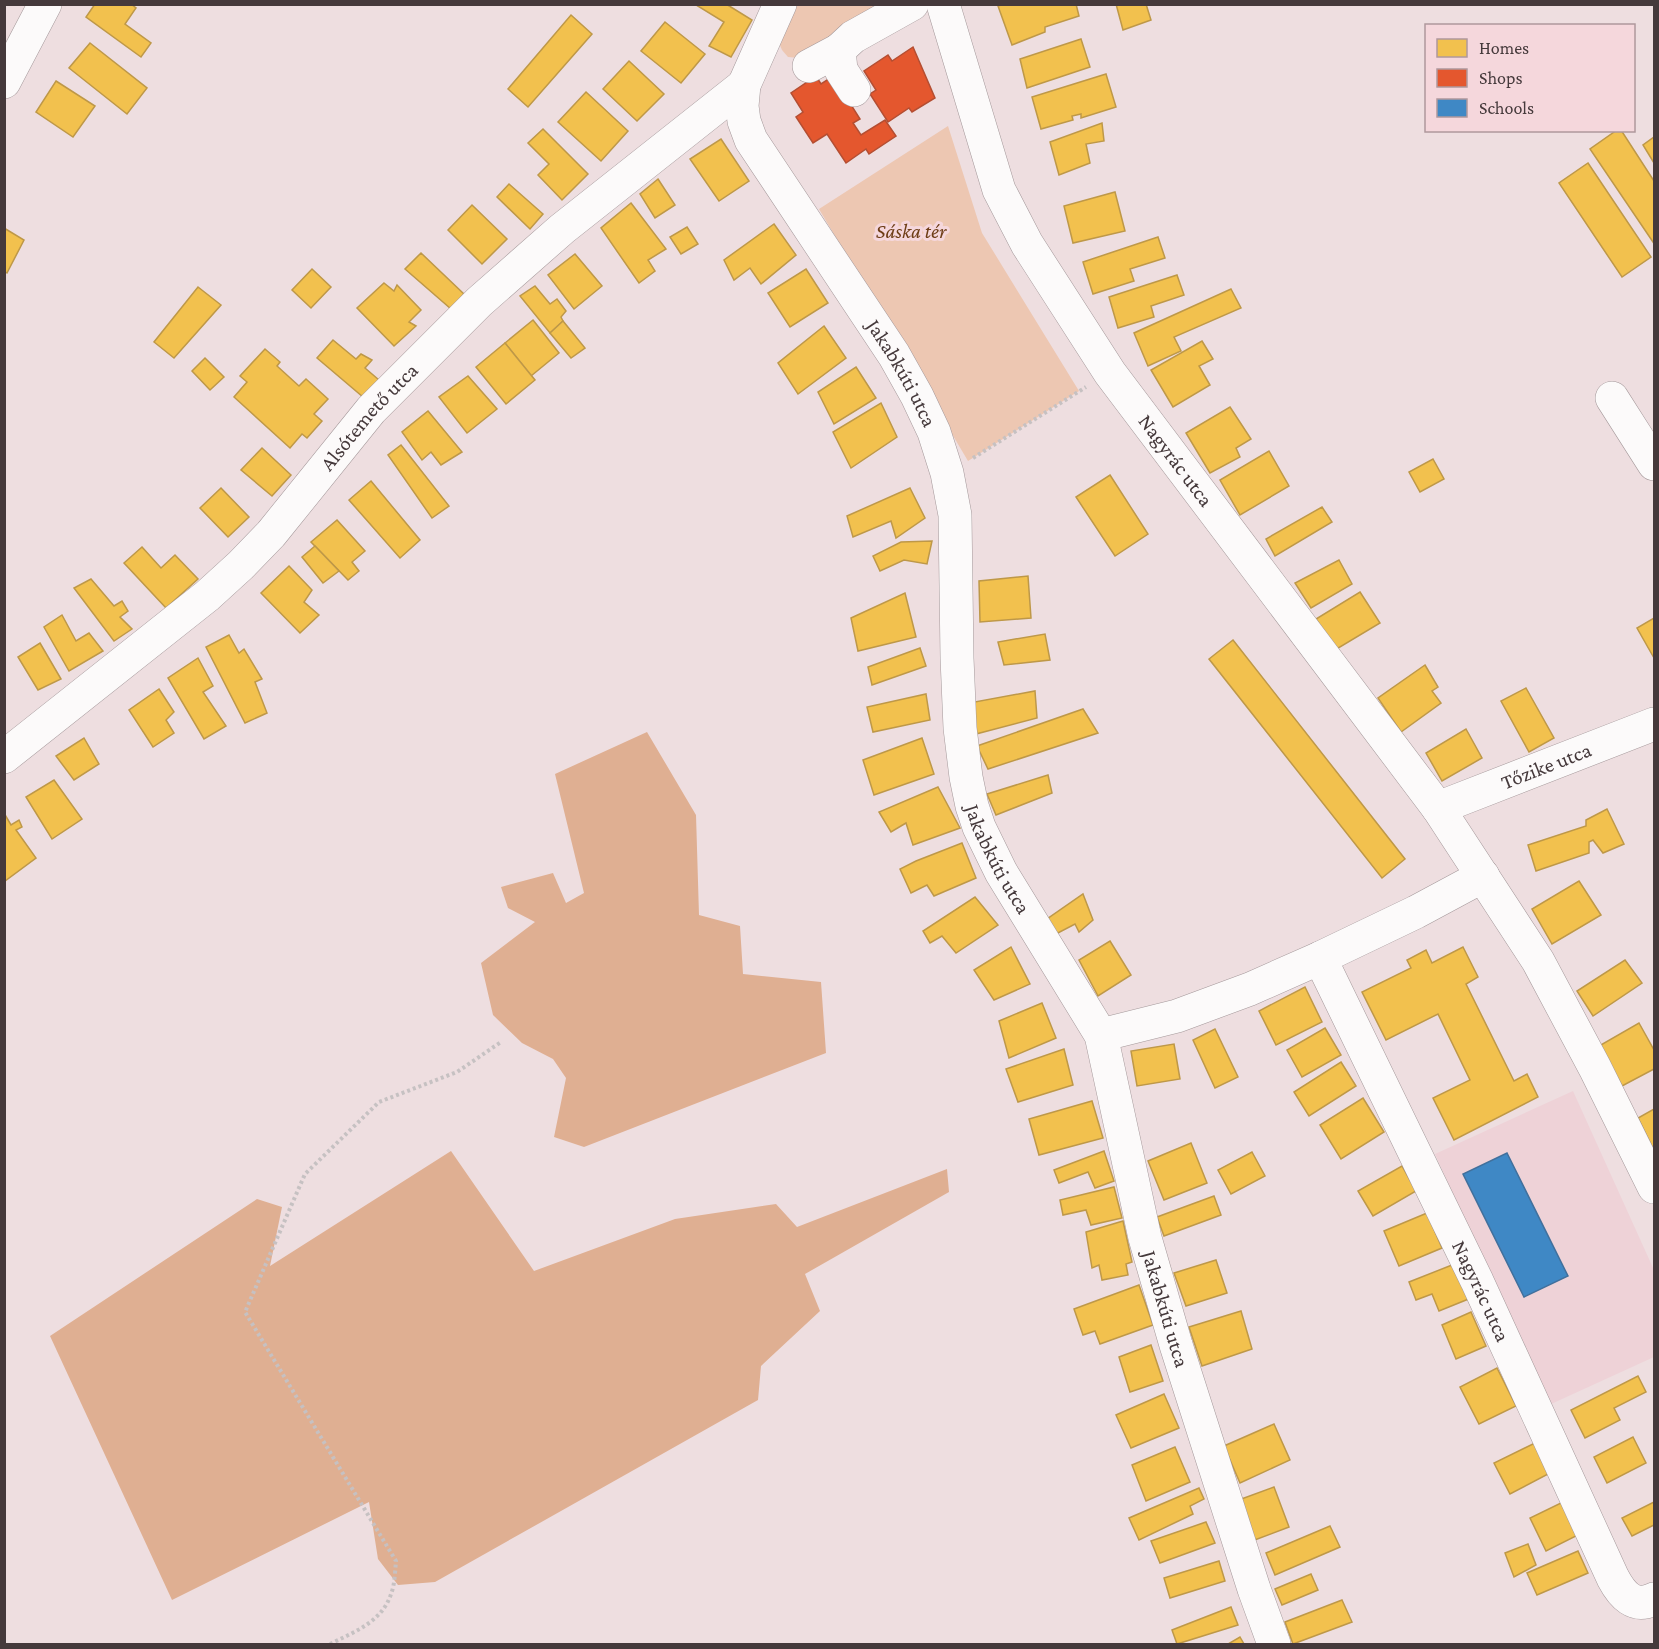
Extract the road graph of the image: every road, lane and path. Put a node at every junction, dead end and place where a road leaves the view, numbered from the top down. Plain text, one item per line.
1 (45, 4) edge
2 (780, 4) edge
3 (912, 4) edge
4 (943, 4) edge
5 (839, 50) junction
6 (809, 66) dead end
7 (4, 82) edge
8 (744, 85) junction
9 (854, 90) dead end
10 (1110, 373) junction
11 (1611, 398) dead end
12 (1654, 464) edge
13 (947, 473) junction
14 (1654, 724) edge
15 (4, 757) edge
16 (1438, 808) junction
17 (1483, 876) junction
18 (1320, 958) junction
19 (1101, 1035) junction
20 (501, 1042) dead end
21 (1654, 1187) edge
22 (1654, 1599) edge
23 (330, 1644) edge
24 (1274, 1644) edge

1 - 7 street
2 - 8 street
3 - 5 street
4 - 10 street, Nagyrác utca
5 - 6 street
5 - 9 street
8 - 13 street, Jakabkúti utca
8 - 15 street, Alsótemető utca
10 - 13 path
10 - 16 street, Nagyrác utca
11 - 12 street
13 - 19 street, Jakabkúti utca
14 - 16 street, Tőzike utca
16 - 17 street, Nagyrác utca
17 - 18 street
17 - 21 street, Nagyrác utca
18 - 19 street
18 - 22 street, Nagyrác utca
19 - 24 street, Jakabkúti utca
20 - 23 path

